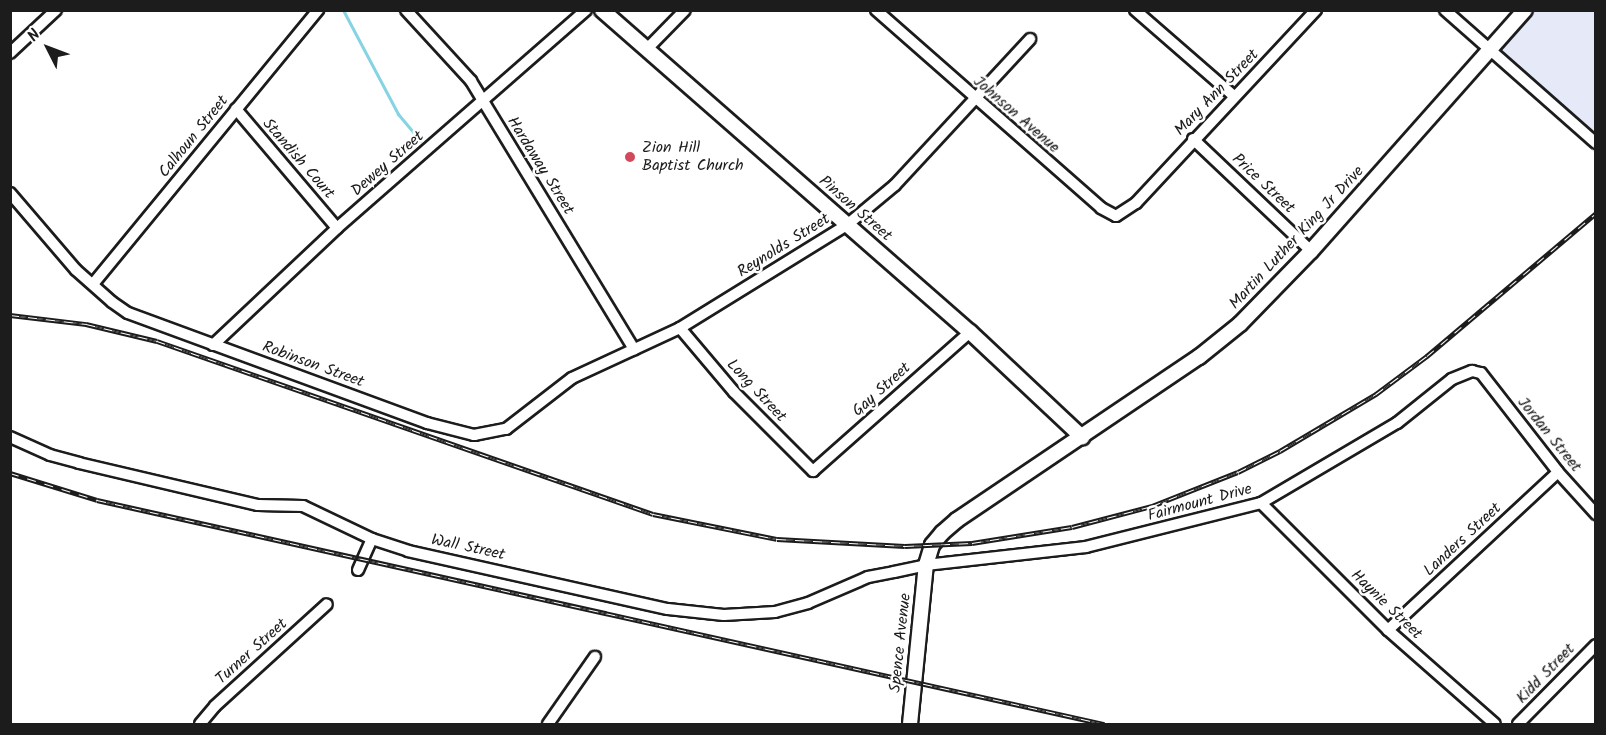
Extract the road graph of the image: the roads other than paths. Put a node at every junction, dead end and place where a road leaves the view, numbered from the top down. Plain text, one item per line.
1 (56, 10) edge
2 (318, 10) edge
3 (406, 10) edge
4 (586, 10) edge
5 (602, 10) edge
6 (685, 10) edge
7 (876, 10) edge
8 (1135, 10) edge
9 (1316, 10) edge
10 (1445, 10) edge
11 (1525, 10) edge
12 (1030, 39) dead end
13 (647, 49) junction
14 (1490, 50) junction
15 (10, 53) edge
16 (1234, 96) junction
17 (973, 99) junction
18 (482, 101) junction
19 (236, 109) junction
20 (1193, 139) junction
21 (1596, 143) edge
22 (10, 193) edge
23 (1141, 197) joint
24 (847, 225) junction
25 (337, 228) junction
26 (1311, 251) junction
27 (93, 284) junction
28 (680, 328) junction
29 (970, 332) junction
30 (213, 345) junction
31 (634, 349) junction
32 (1481, 373) joint
33 (10, 437) edge
34 (1082, 437) junction
35 (813, 471) joint
36 (1558, 472) junction
37 (1261, 503) junction
38 (1596, 514) edge
39 (372, 539) junction
40 (926, 565) junction
41 (358, 570) dead end
42 (327, 604) dead end
43 (1388, 630) junction
44 (1596, 645) edge
45 (595, 657) dead end
46 (200, 724) edge
47 (548, 724) edge
48 (910, 724) edge
49 (1495, 724) edge
50 (1518, 724) edge

1 - 15 street
2 - 19 street, Calhoun Street
3 - 18 street, Hardaway Street
4 - 18 street, Dewey Street
5 - 13 street, Pinson Street
6 - 13 street
7 - 17 street, Johnson Avenue
8 - 16 street
9 - 16 street, Mary Ann Street
10 - 14 street
11 - 14 street, Martin Luther King Jr Drive
12 - 17 street, Reynolds Street
13 - 24 street, Pinson Street
14 - 21 street
14 - 26 street, Martin Luther King Jr Drive
16 - 20 street, Mary Ann Street
17 - 23 street, Johnson Avenue
17 - 24 street, Reynolds Street
18 - 25 street, Dewey Street
18 - 31 street, Hardaway Street
19 - 25 street, Standish Court
19 - 27 street, Calhoun Street
20 - 23 street, Mary Ann Street
20 - 26 street, Price Street
22 - 27 street, Robinson Street
24 - 28 street, Reynolds Street
24 - 29 street, Pinson Street
25 - 30 street, Dewey Street
26 - 34 street, Martin Luther King Jr Drive
27 - 30 street, Robinson Street
28 - 31 street, Reynolds Street
28 - 35 street, Long Street
29 - 34 street, Pinson Street
29 - 35 street, Gay Street
30 - 31 street, Robinson Street
32 - 36 street, Jordan Street
32 - 37 street, Fairmount Drive
33 - 39 street, Wall Street
34 - 40 street, Martin Luther King Jr Drive
36 - 38 street, Jordan Street
36 - 43 street, Landers Street
37 - 40 street, Fairmount Drive
37 - 43 street, Haynie Street
39 - 40 street, Wall Street
39 - 41 street
40 - 48 street, Spence Avenue
42 - 46 street, Turner Street
43 - 49 street, Haynie Street
44 - 50 street, Kidd Street
45 - 47 street

